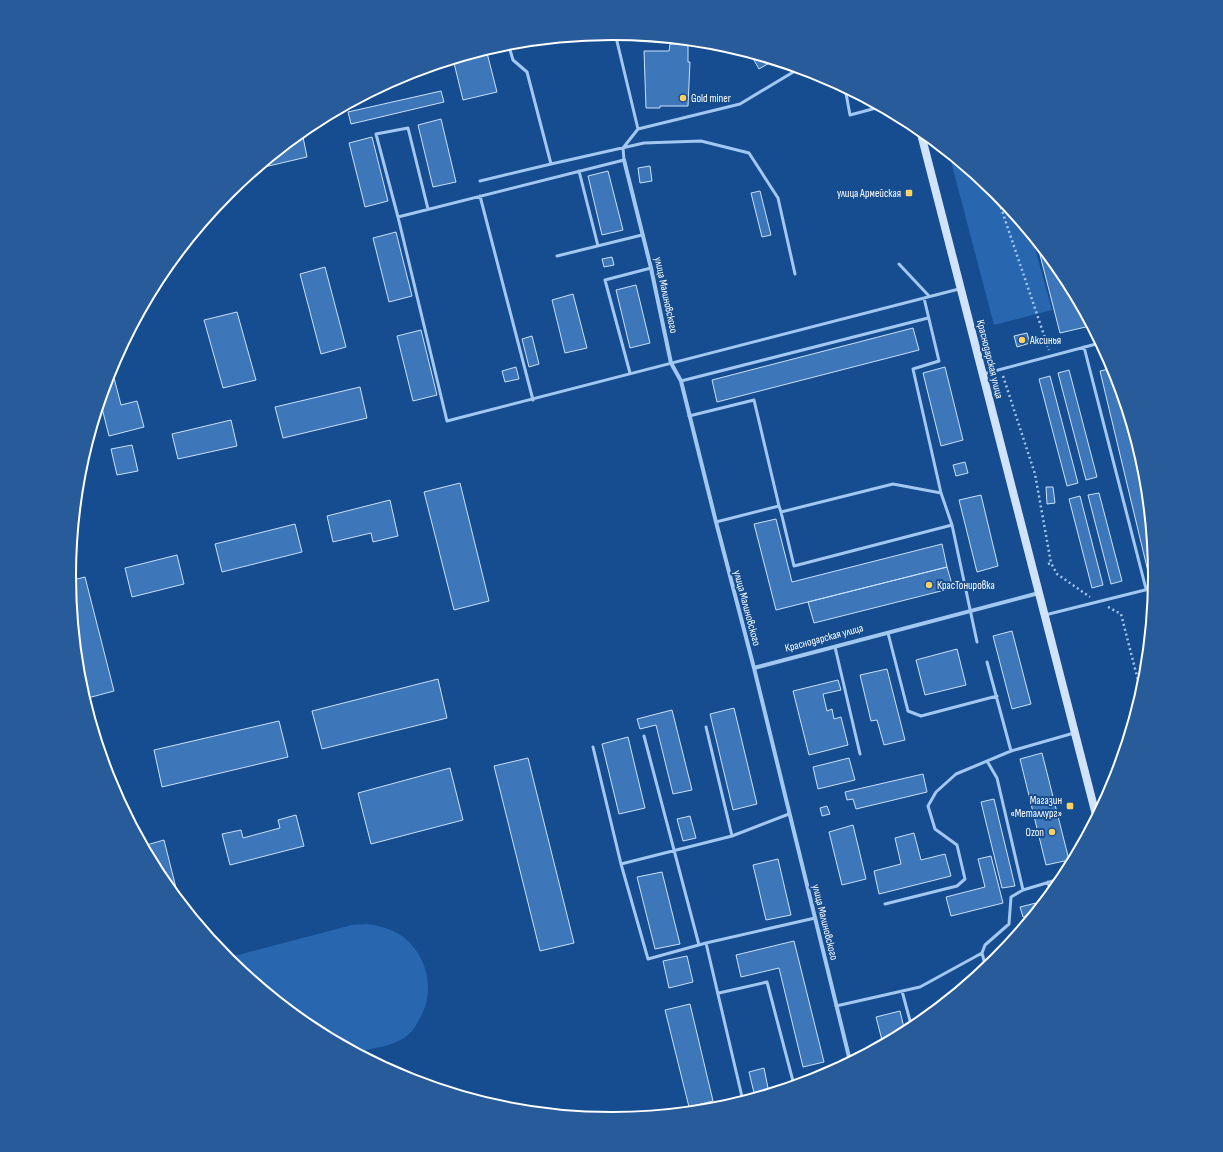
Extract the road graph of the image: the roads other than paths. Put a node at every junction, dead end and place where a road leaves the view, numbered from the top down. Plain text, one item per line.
1 (617, 40) edge
2 (510, 50) edge
3 (794, 72) edge
4 (846, 94) edge
5 (874, 109) edge
6 (638, 129) junction
7 (923, 140) edge
8 (623, 148) junction
9 (624, 160) junction
10 (550, 164) junction
11 (579, 171) junction
12 (480, 181) dead end
13 (480, 196) junction
14 (428, 209) junction
15 (398, 217) junction
16 (642, 235) junction
17 (598, 246) junction
18 (557, 256) dead end
19 (899, 264) dead end
20 (651, 268) junction
21 (795, 274) dead end
22 (961, 288) junction
23 (929, 296) junction
24 (924, 298) junction
25 (928, 318) junction
26 (1095, 344) edge
27 (1084, 347) junction
28 (671, 362) junction
29 (630, 373) junction
30 (983, 374) junction
31 (681, 381) junction
32 (533, 400) junction
33 (690, 416) junction
34 (941, 493) junction
35 (779, 506) junction
36 (781, 512) junction
37 (716, 522) junction
38 (952, 525) junction
39 (1146, 589) joint
40 (1039, 593) junction
41 (970, 611) junction
42 (1045, 615) junction
43 (888, 633) junction
44 (977, 642) dead end
45 (835, 647) junction
46 (987, 662) dead end
47 (754, 668) junction
48 (997, 696) junction
49 (706, 727) dead end
50 (1075, 733) junction
51 (644, 736) dead end
52 (593, 747) dead end
53 (1011, 751) junction
54 (860, 754) dead end
55 (987, 761) junction
56 (1094, 808) edge
57 (789, 814) junction
58 (732, 836) junction
59 (674, 850) junction
60 (621, 864) junction
61 (1052, 881) edge
62 (1048, 882) junction
63 (1049, 886) edge
64 (1023, 890) junction
65 (885, 904) dead end
66 (814, 918) junction
67 (706, 943) junction
68 (699, 945) junction
69 (982, 953) junction
70 (984, 961) edge
71 (902, 992) junction
72 (719, 993) junction
73 (836, 1006) junction
74 (910, 1021) edge
75 (849, 1057) edge
76 (793, 1081) edge
77 (742, 1096) edge

1 - 6 lane
2 - 10 lane
3 - 6 lane
4 - 5 lane
6 - 8 lane
7 - 22 main road, Краснодарская улица
8 - 9 lane
8 - 10 lane
8 - 21 lane
9 - 11 lane
9 - 16 street, улица Малиновского
10 - 12 lane
11 - 13 lane
11 - 17 lane
13 - 14 lane
13 - 32 lane
14 - 15 lane
14 - 15 lane
15 - 32 lane
16 - 17 lane
16 - 20 street, улица Малиновского
17 - 18 lane
19 - 23 lane
20 - 28 street, улица Малиновского
20 - 29 lane
22 - 23 lane
22 - 30 main road, Краснодарская улица
23 - 24 lane
24 - 25 lane
24 - 28 lane
25 - 31 lane
25 - 34 lane
26 - 27 lane
27 - 30 lane
27 - 39 lane
28 - 29 lane
28 - 31 street, улица Малиновского
29 - 32 lane
30 - 40 main road, Краснодарская улица
31 - 33 street, улица Малиновского
33 - 35 lane
33 - 37 street, улица Малиновского
34 - 36 lane
34 - 38 lane
35 - 36 lane
35 - 37 lane
36 - 38 lane
37 - 47 street, улица Малиновского
38 - 41 lane
39 - 42 lane
40 - 41 street, Краснодарская улица
40 - 42 main road, Краснодарская улица
41 - 43 street, Краснодарская улица
41 - 44 lane
42 - 50 main road, Краснодарская улица
43 - 45 street, Краснодарская улица
43 - 48 lane
45 - 47 street, Краснодарская улица
45 - 54 lane
46 - 48 lane
47 - 57 street, улица Малиновского
48 - 53 lane
49 - 58 lane
50 - 53 lane
50 - 56 main road, Краснодарская улица
51 - 59 lane
52 - 60 lane
53 - 55 lane
55 - 64 lane
55 - 65 lane
57 - 58 lane
57 - 66 street, улица Малиновского
58 - 59 lane
59 - 60 lane
59 - 68 lane
60 - 68 lane
61 - 62 lane
62 - 63 lane
62 - 64 lane
64 - 69 lane
66 - 67 lane
66 - 73 street, улица Малиновского
67 - 68 lane
67 - 72 lane
69 - 70 lane
69 - 71 lane
71 - 73 lane
71 - 74 lane
72 - 76 lane
72 - 77 lane
73 - 75 street, улица Малиновского

